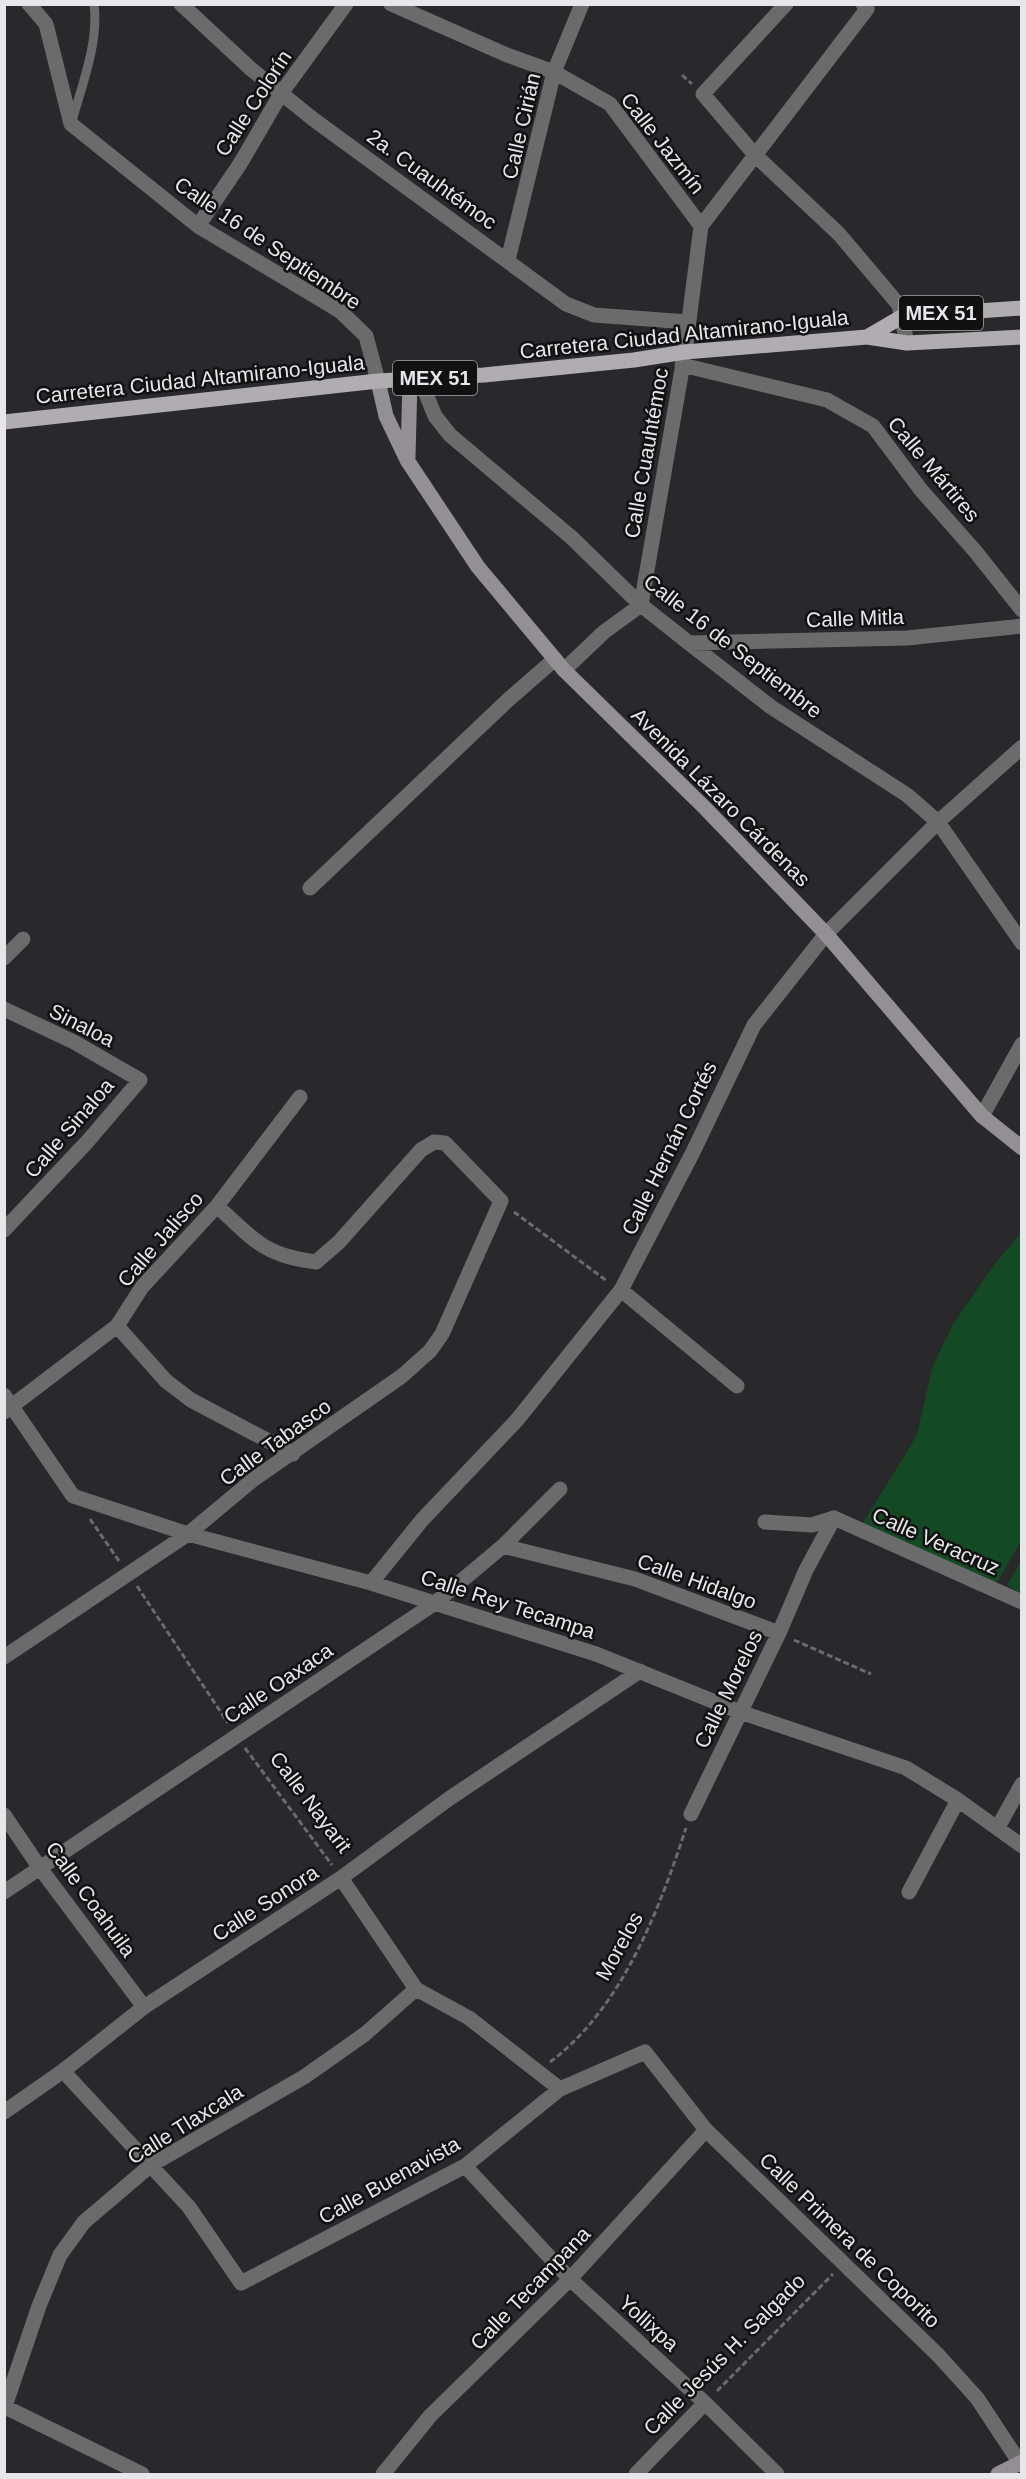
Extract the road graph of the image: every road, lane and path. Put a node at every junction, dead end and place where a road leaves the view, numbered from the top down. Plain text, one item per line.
1 (29, 4) edge
2 (94, 4) edge
3 (181, 4) edge
4 (346, 4) edge
5 (391, 4) edge
6 (582, 4) edge
7 (786, 4) edge
8 (863, 4) edge
9 (555, 72) junction
10 (282, 92) junction
11 (71, 124) junction
12 (755, 155) junction
13 (198, 226) junction
14 (701, 226) junction
15 (508, 260) junction
16 (1022, 308) edge
17 (903, 316) junction
18 (688, 321) junction
19 (867, 337) junction
20 (1022, 337) edge
21 (907, 344) junction
22 (683, 358) junction
23 (415, 379) junction
24 (378, 381) junction
25 (4, 422) edge
26 (407, 460) junction
27 (641, 605) junction
28 (1022, 610) edge
29 (1022, 626) edge
30 (689, 643) junction
31 (560, 665) junction
32 (1022, 747) edge
33 (938, 822) junction
34 (310, 888) dead end
35 (826, 934) junction
36 (23, 939) dead end
37 (1022, 943) edge
38 (4, 958) edge
39 (4, 1009) edge
40 (1022, 1044) edge
41 (140, 1080) joint
42 (300, 1097) dead end
43 (982, 1116) junction
44 (1022, 1148) edge
45 (501, 1201) junction
46 (217, 1206) junction
47 (4, 1230) edge
48 (621, 1290) junction
49 (117, 1326) junction
50 (737, 1386) dead end
51 (7, 1404) edge
52 (293, 1454) junction
53 (560, 1489) dead end
54 (74, 1496) junction
55 (834, 1518) junction
56 (765, 1522) dead end
57 (188, 1534) junction
58 (503, 1546) junction
59 (128, 1573) junction
60 (371, 1583) junction
61 (1022, 1602) edge
62 (435, 1603) junction
63 (779, 1633) junction
64 (4, 1657) edge
65 (640, 1671) junction
66 (871, 1674) dead end
67 (740, 1712) junction
68 (237, 1737) junction
69 (1022, 1784) edge
70 (958, 1800) junction
71 (690, 1814) joint
72 (4, 1815) edge
73 (998, 1827) junction
74 (1022, 1846) edge
75 (40, 1868) junction
76 (341, 1878) junction
77 (4, 1892) edge
78 (909, 1892) dead end
79 (416, 1989) junction
80 (144, 2007) junction
81 (645, 2052) joint
82 (63, 2071) junction
83 (539, 2071) junction
84 (560, 2089) junction
85 (4, 2112) edge
86 (706, 2130) junction
87 (152, 2165) junction
88 (465, 2166) junction
89 (843, 2264) junction
90 (570, 2279) junction
91 (705, 2403) junction
92 (5, 2408) edge
93 (1021, 2462) edge
94 (142, 2475) edge
95 (383, 2475) edge
96 (636, 2475) edge
97 (777, 2475) edge
98 (998, 2475) edge

1 - 11 street
2 - 11 lane
3 - 10 street, 2a. Cuauhtémoc
4 - 10 street, Calle Colorín
5 - 9 street, Calle Jazmín
6 - 9 street, Calle Cirián
7 - 12 street
8 - 12 street, Calle Cuauhtémoc
9 - 14 street, Calle Jazmín
9 - 15 street, Calle Cirián
10 - 13 street, Calle Colorín
10 - 15 street, 2a. Cuauhtémoc
11 - 13 street, Calle 16 de Septiembre
12 - 14 street, Calle Cuauhtémoc
12 - 17 street
13 - 24 street, Calle 16 de Septiembre
14 - 18 street, Calle Cuauhtémoc
15 - 18 street, 2a. Cuauhtémoc
16 - 17 main road, Carretera Ciudad Altamirano-Iguala / MEX 51
17 - 19 main road, Carretera Ciudad Altamirano-Iguala / MEX 51
17 - 21 street
18 - 22 street, Calle Cuauhtémoc
19 - 21 main road, Carretera Ciudad Altamirano-Iguala / MEX 51
19 - 22 main road, Carretera Ciudad Altamirano-Iguala / MEX 51
20 - 21 main road, Carretera Ciudad Altamirano-Iguala / MEX 51
22 - 23 main road, Carretera Ciudad Altamirano-Iguala / MEX 51
22 - 27 street, Calle Cuauhtémoc
22 - 28 street, Calle Mártires
23 - 24 main road, Carretera Ciudad Altamirano-Iguala / MEX 51
23 - 26 main road
23 - 27 street, Calle 16 de Septiembre
24 - 25 main road, Carretera Ciudad Altamirano-Iguala / MEX 51
24 - 26 main road, Avenida Lázaro Cárdenas
26 - 31 main road, Avenida Lázaro Cárdenas
27 - 30 street, Calle 16 de Septiembre
27 - 31 street
29 - 30 street, Calle Mitla
30 - 33 street, Calle 16 de Septiembre
31 - 34 street
31 - 35 main road, Avenida Lázaro Cárdenas
32 - 33 street, Calle Hernán Cortés
33 - 35 street, Calle Hernán Cortés
33 - 37 street, Calle 16 de Septiembre
35 - 43 main road, Avenida Lázaro Cárdenas
35 - 48 street, Calle Hernán Cortés
36 - 38 street
39 - 41 street, Sinaloa
40 - 43 street
41 - 47 street, Calle Sinaloa
42 - 46 street, Calle Jalisco
43 - 44 main road, Avenida Lázaro Cárdenas
45 - 46 street
45 - 48 path
45 - 52 street, Calle Tabasco
46 - 49 street, Calle Jalisco
48 - 50 street
48 - 60 street, Calle Hernán Cortés
49 - 51 street, Calle Jalisco
49 - 52 street
51 - 54 street
52 - 57 street, Calle Tabasco
53 - 58 street, Calle Oaxaca
54 - 57 street, Calle Rey Tecampa
54 - 59 path, Calle Nayarit
55 - 56 street
55 - 61 street, Calle Veracruz
55 - 63 street, Calle Morelos
57 - 59 street, Calle Tabasco
57 - 60 street, Calle Rey Tecampa
58 - 62 street, Calle Oaxaca
58 - 63 street, Calle Hidalgo
59 - 64 street, Calle Tabasco
59 - 68 path, Calle Nayarit
60 - 62 street, Calle Rey Tecampa
62 - 65 street, Calle Rey Tecampa
62 - 68 street, Calle Oaxaca
63 - 66 path
63 - 67 street, Calle Morelos
65 - 67 street, Calle Rey Tecampa
65 - 76 street, Calle Sonora
67 - 70 street, Calle Rey Tecampa
67 - 71 street, Calle Morelos
68 - 75 street, Calle Oaxaca
68 - 76 path, Calle Nayarit
69 - 73 street
70 - 73 street, Calle Rey Tecampa
70 - 78 street
71 - 83 path, Morelos
72 - 75 street, Calle Coahuila
73 - 74 street, Calle Rey Tecampa
75 - 77 street, Calle Oaxaca
75 - 80 street, Calle Coahuila
76 - 79 street, Calle Nayarit
76 - 80 street, Calle Sonora
79 - 83 street, Calle Nayarit
79 - 87 street, Calle Tlaxcala
80 - 82 street, Calle Sonora
81 - 84 street, Calle Buenavista
81 - 86 street, Calle Primera de Coporito
82 - 85 street, Calle Sonora
82 - 87 street
83 - 84 street, Calle Nayarit
84 - 88 street, Calle Buenavista
86 - 89 street, Calle Primera de Coporito
86 - 90 street, Calle Tecampana
87 - 88 street, Calle Buenavista
87 - 92 street, Calle Tlaxcala
88 - 90 street, Yollixpa
89 - 91 path, Calle Jesús H. Salgado
89 - 93 street, Calle Primera de Coporito
90 - 91 street, Yollixpa
90 - 95 street, Calle Tecampana
91 - 96 street, Calle Jesús H. Salgado
91 - 97 street, Yollixpa
92 - 94 street
93 - 98 main road

